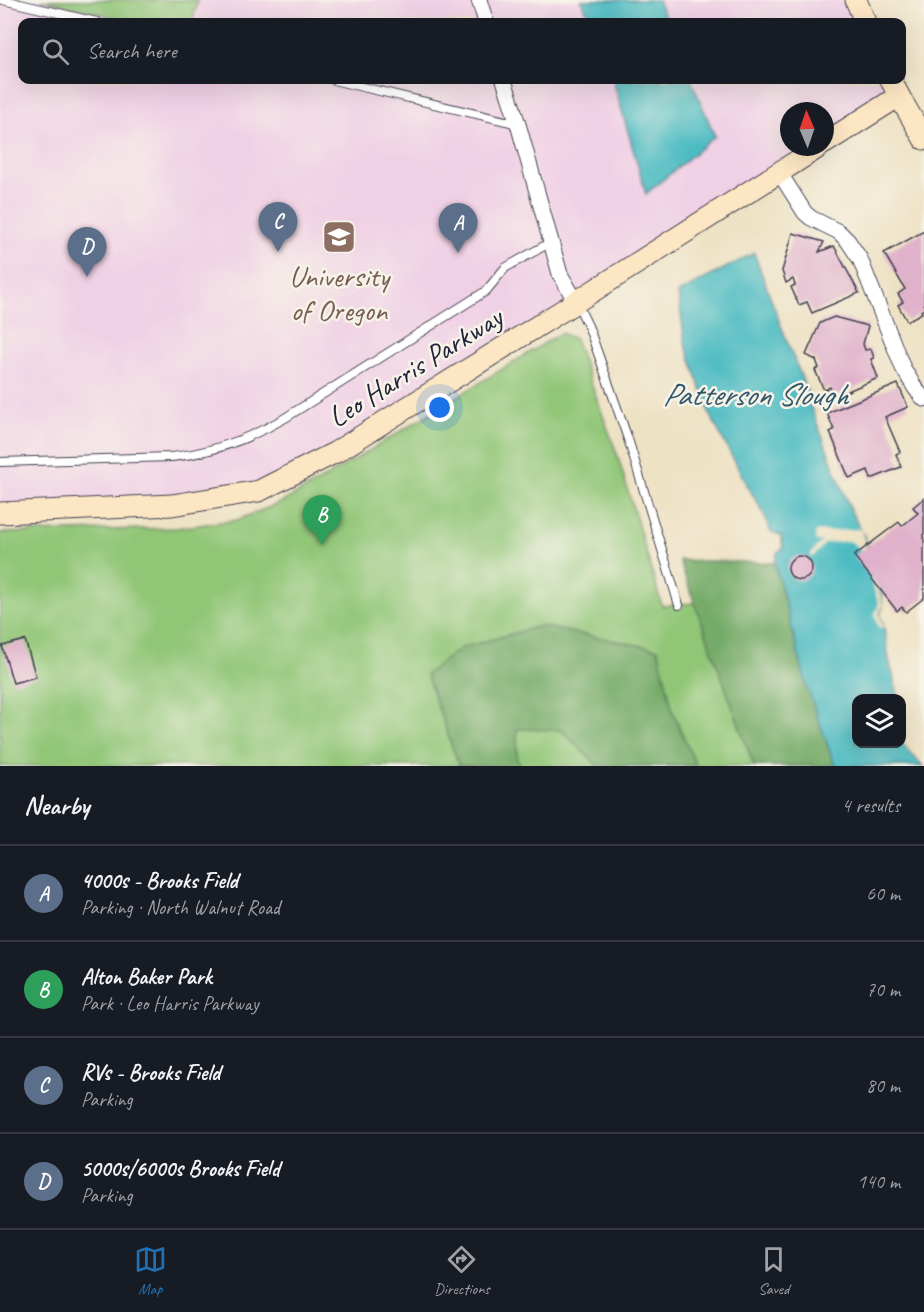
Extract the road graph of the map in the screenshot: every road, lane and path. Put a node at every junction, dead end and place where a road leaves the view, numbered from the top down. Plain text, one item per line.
1 (3, 0) edge
2 (479, 0) edge
3 (856, 0) edge
4 (80, 18) edge
5 (485, 18) edge
6 (863, 18) edge
7 (350, 84) edge
8 (505, 84) edge
9 (895, 88) edge
10 (518, 124) junction
11 (834, 136) edge
12 (924, 139) edge
13 (805, 156) edge
14 (779, 172) junction
15 (551, 242) junction
16 (576, 302) junction
17 (924, 399) edge
18 (0, 462) edge
19 (0, 513) edge
20 (679, 605) dead end

1 - 4 lane
2 - 5 street
3 - 6 street
7 - 10 lane
8 - 10 street
9 - 11 street
9 - 12 street
10 - 15 street
13 - 14 street, Leo Harris Parkway
14 - 16 street, Leo Harris Parkway
14 - 17 street
15 - 16 street
15 - 18 lane
16 - 19 street, Leo Harris Parkway
16 - 20 lane

